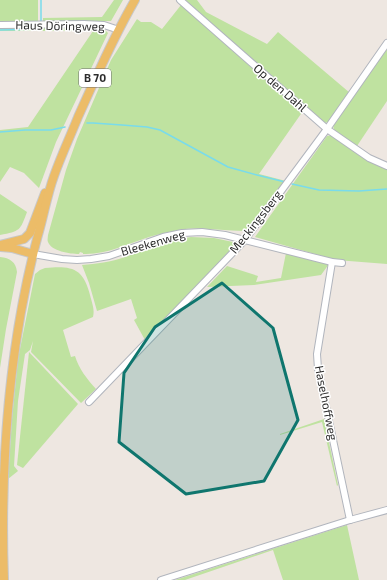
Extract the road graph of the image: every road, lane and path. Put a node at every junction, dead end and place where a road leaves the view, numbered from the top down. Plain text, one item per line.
1 (135, 0) edge
2 (180, 0) edge
3 (0, 25) edge
4 (119, 30) junction
5 (387, 43) edge
6 (327, 129) junction
7 (387, 166) edge
8 (54, 177) junction
9 (244, 241) junction
10 (0, 246) edge
11 (33, 254) junction
12 (332, 262) junction
13 (342, 263) dead end
14 (89, 402) dead end
15 (387, 510) edge
16 (350, 520) junction
17 (4, 580) edge
18 (161, 580) edge

1 - 4 main road, B 70
2 - 6 street, Op den Dahl
3 - 4 street, Haus Döringweg
4 - 8 main road, B 70
5 - 6 street, Meckingsberg
6 - 7 street, Op den Dahl
6 - 9 street, Meckingsberg
8 - 10 main road
8 - 11 main road, B 70
9 - 11 street, Bleekenweg
9 - 12 street, Bleekenweg
9 - 14 street, Meckingsberg
10 - 11 main road
11 - 17 main road, B 70
12 - 13 street, Bleekenweg
12 - 16 street, Haselhoffweg
15 - 16 street
16 - 18 street

